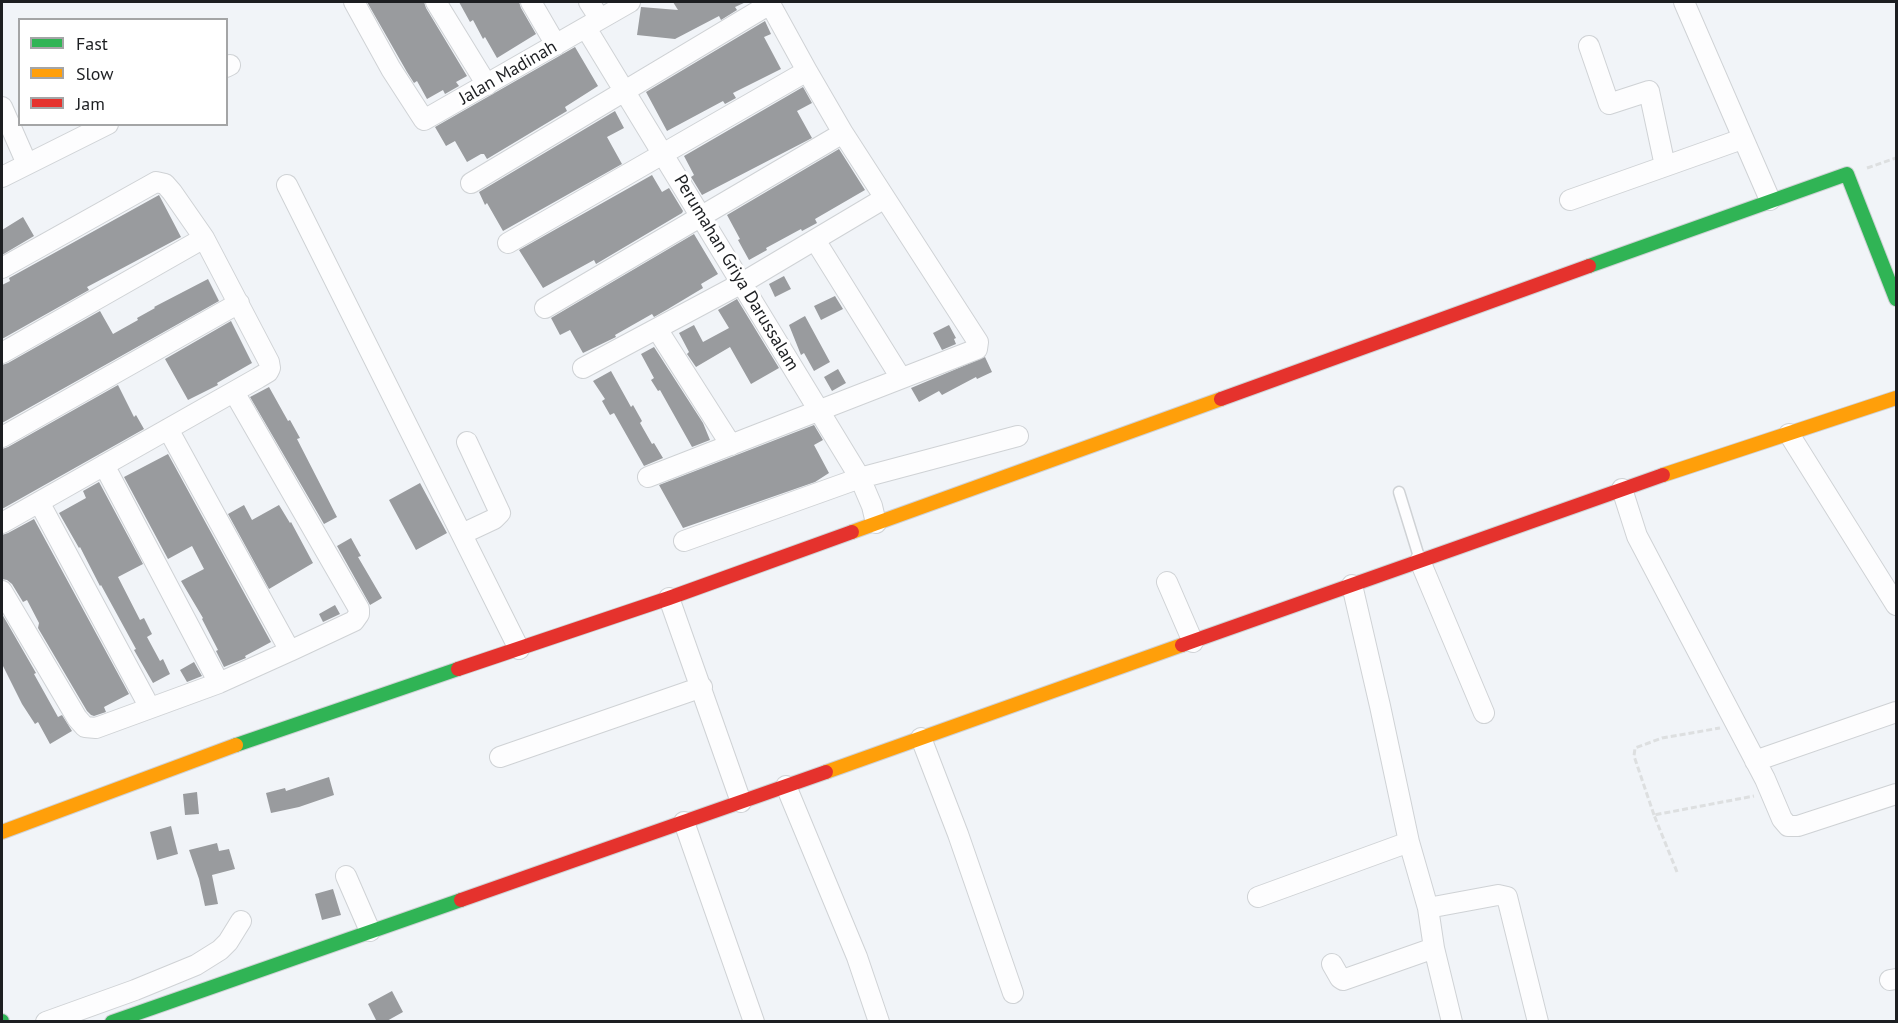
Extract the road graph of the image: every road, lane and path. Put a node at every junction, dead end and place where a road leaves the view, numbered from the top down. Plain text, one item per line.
1 (354, 2) edge
2 (436, 2) edge
3 (531, 2) edge
4 (590, 2) edge
5 (630, 2) edge
6 (1684, 2) edge
7 (769, 3) edge
8 (593, 24) junction
9 (556, 45) junction
10 (1589, 46) dead end
11 (807, 71) junction
12 (488, 85) junction
13 (625, 92) junction
14 (2, 107) edge
15 (104, 126) edge
16 (843, 133) junction
17 (1742, 139) junction
18 (663, 154) junction
19 (1896, 158) edge
20 (27, 164) junction
21 (1665, 166) junction
22 (1847, 174) junction
23 (2, 177) edge
24 (471, 183) dead end
25 (287, 185) dead end
26 (1766, 192) junction
27 (885, 198) junction
28 (1570, 200) dead end
29 (700, 215) junction
30 (204, 238) junction
31 (814, 240) junction
32 (508, 243) dead end
33 (2, 268) edge
34 (742, 283) junction
35 (1896, 299) edge
36 (239, 303) junction
37 (545, 308) dead end
38 (657, 329) junction
39 (2, 352) edge
40 (583, 368) dead end
41 (902, 378) junction
42 (234, 392) junction
43 (1896, 398) edge
44 (819, 410) junction
45 (168, 429) junction
46 (1789, 435) junction
47 (1018, 436) dead end
48 (2, 437) edge
49 (467, 442) dead end
50 (731, 445) junction
51 (104, 465) junction
52 (648, 477) dead end
53 (1622, 489) junction
54 (1399, 492) dead end
55 (868, 499) junction
56 (39, 502) junction
57 (2, 523) edge
58 (462, 534) junction
59 (684, 541) dead end
60 (1418, 555) junction
61 (1167, 582) dead end
62 (1352, 585) junction
63 (2, 591) edge
64 (669, 598) junction
65 (1896, 605) edge
66 (1187, 630) junction
67 (519, 649) junction
68 (290, 651) junction
69 (219, 683) junction
70 (702, 687) junction
71 (150, 708) junction
72 (1896, 712) edge
73 (1484, 713) dead end
74 (1736, 725) junction
75 (921, 738) junction
76 (500, 757) dead end
77 (1755, 761) junction
78 (786, 786) junction
79 (736, 788) junction
80 (1770, 792) junction
81 (1896, 794) edge
82 (1654, 815) junction
83 (684, 822) junction
84 (2, 832) edge
85 (1409, 842) junction
86 (1677, 872) dead end
87 (346, 876) dead end
88 (1258, 897) dead end
89 (1428, 908) junction
90 (241, 921) dead end
91 (368, 928) junction
92 (1434, 948) junction
93 (1332, 964) dead end
94 (1013, 993) dead end
95 (46, 1022) edge
96 (112, 1022) edge
97 (754, 1022) edge
98 (879, 1022) edge
99 (1452, 1022) edge
100 (1538, 1022) edge

1 - 12 street, Jalan Madinah
2 - 12 street
3 - 9 street
4 - 8 street, Perumahan Griya Darussalam
5 - 8 street, Jalan Madinah
6 - 17 street
7 - 11 street
7 - 13 street
8 - 9 street, Jalan Madinah
8 - 13 street, Perumahan Griya Darussalam
9 - 12 street, Jalan Madinah
10 - 21 street
11 - 16 street
11 - 18 street
13 - 18 street, Perumahan Griya Darussalam
13 - 24 street
14 - 20 street
15 - 20 street
16 - 27 street
16 - 29 street
17 - 21 street
17 - 26 street
18 - 29 street, Perumahan Griya Darussalam
18 - 32 street
19 - 22 path
20 - 23 street
21 - 28 street
22 - 26 street
22 - 35 street
25 - 58 street
26 - 55 street
27 - 31 street
27 - 41 street
29 - 34 street, Perumahan Griya Darussalam
29 - 37 street
30 - 33 street
30 - 36 street
30 - 39 street
31 - 34 street
31 - 41 street
34 - 38 street
34 - 44 street, Perumahan Griya Darussalam
36 - 42 street
36 - 48 street
38 - 40 street
38 - 50 street
41 - 44 street
42 - 45 street
42 - 68 street
43 - 46 street
44 - 50 street
44 - 55 street, Perumahan Griya Darussalam
45 - 51 street
45 - 68 street
46 - 53 street
46 - 65 street
47 - 55 street
49 - 58 street
50 - 52 street
51 - 56 street
51 - 69 street
53 - 60 street
53 - 74 street
54 - 60 lane
55 - 59 street
55 - 64 street
56 - 57 street
56 - 71 street
58 - 67 street
60 - 62 street
60 - 73 street
61 - 66 street
62 - 66 street
62 - 85 street
63 - 71 street
64 - 67 street
64 - 70 street
66 - 75 street
67 - 84 street
68 - 69 street
69 - 71 street
70 - 76 street
70 - 79 street
72 - 77 street
74 - 77 street
74 - 82 path
75 - 78 street
75 - 94 street
77 - 80 street
78 - 79 street
78 - 98 street
79 - 83 street
80 - 81 street
80 - 82 path
82 - 86 path
83 - 91 street
83 - 97 street
85 - 88 street
85 - 89 street
87 - 91 street
89 - 92 street
89 - 100 street
90 - 95 street
91 - 96 street
92 - 93 street
92 - 99 street

